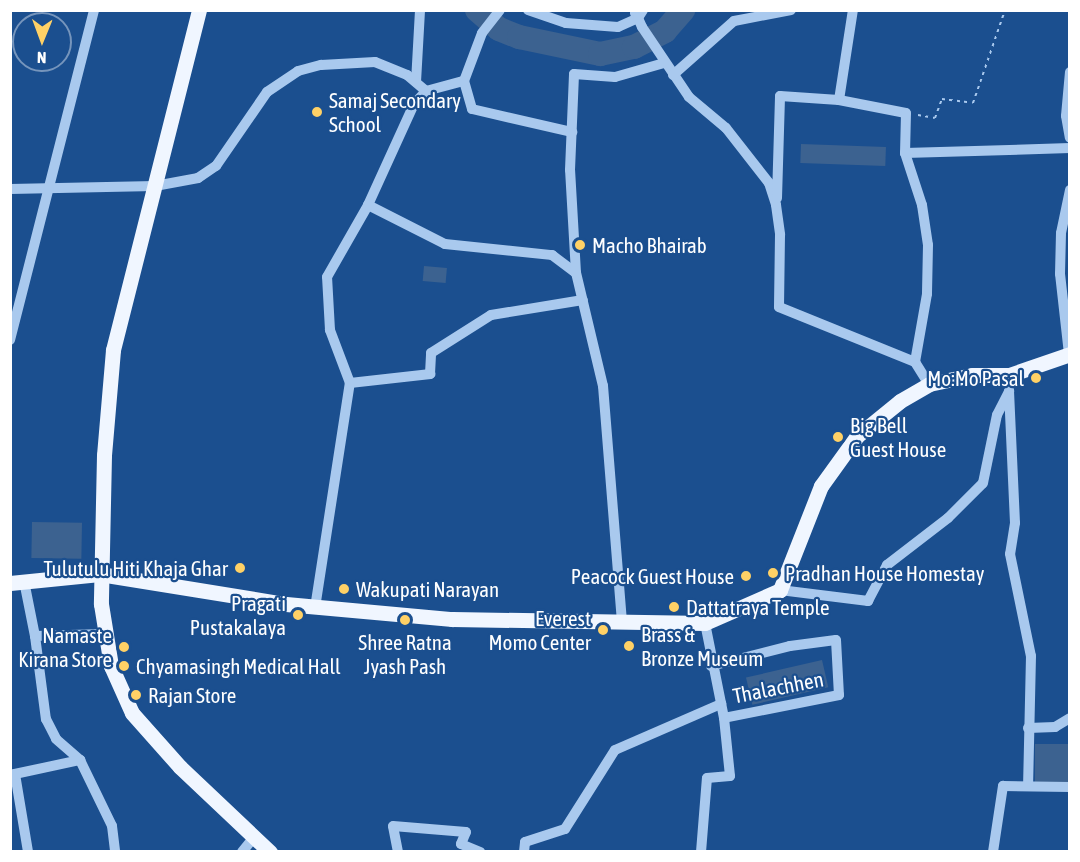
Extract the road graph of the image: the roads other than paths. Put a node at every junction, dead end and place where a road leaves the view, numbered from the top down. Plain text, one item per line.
1 (94, 10) edge
2 (199, 10) edge
3 (420, 10) edge
4 (500, 10) edge
5 (528, 10) edge
6 (791, 10) edge
7 (854, 10) edge
8 (639, 16) edge
9 (664, 63) junction
10 (1070, 72) edge
11 (673, 75) junction
12 (464, 81) junction
13 (416, 82) junction
14 (426, 91) junction
15 (839, 100) junction
16 (572, 132) junction
17 (1070, 138) edge
18 (1070, 148) edge
19 (905, 153) junction
20 (155, 186) junction
21 (47, 187) junction
22 (10, 189) edge
23 (1070, 190) edge
24 (368, 205) junction
25 (776, 205) junction
26 (576, 273) junction
27 (583, 300) junction
28 (10, 340) edge
29 (1069, 354) edge
30 (915, 362) junction
31 (350, 382) junction
32 (1009, 383) junction
33 (928, 384) junction
34 (100, 574) junction
35 (17, 582) edge
36 (780, 590) junction
37 (315, 608) junction
38 (622, 622) junction
39 (705, 623) junction
40 (104, 634) junction
41 (35, 636) junction
42 (711, 666) junction
43 (721, 704) junction
44 (724, 718) junction
45 (1070, 718) edge
46 (1070, 725) edge
47 (1055, 727) junction
48 (1028, 728) junction
49 (80, 760) junction
50 (13, 775) edge
51 (1028, 786) junction
52 (1070, 787) edge
53 (254, 837) junction
54 (28, 852) edge
55 (115, 852) edge
56 (242, 852) edge
57 (270, 852) edge
58 (398, 852) edge
59 (480, 852) edge
60 (525, 852) edge
61 (701, 852) edge
62 (993, 852) edge

1 - 21 street
2 - 20 main road
3 - 13 street
4 - 12 street
5 - 8 street
6 - 11 street
7 - 15 street
8 - 9 street
9 - 11 street
9 - 16 street
10 - 17 street
11 - 25 street
12 - 14 street
12 - 16 street
13 - 14 street
13 - 20 street
14 - 24 street
15 - 19 street
15 - 25 street
16 - 26 street
18 - 19 street
19 - 30 street
20 - 21 street
20 - 34 main road
21 - 22 street
21 - 28 street
23 - 29 street
24 - 26 street
24 - 31 street
25 - 30 street
26 - 27 street
27 - 31 street
27 - 38 street
29 - 32 main road
30 - 33 street
31 - 37 street
32 - 33 main road
32 - 36 street
32 - 48 street
33 - 36 main road
34 - 35 main road
34 - 37 main road
34 - 40 main road
35 - 41 street
36 - 39 main road
37 - 38 main road
38 - 39 main road
39 - 42 street
40 - 41 street
40 - 53 main road
41 - 49 street
42 - 43 street
42 - 44 street, Thalachhen
43 - 44 street
43 - 60 street
44 - 61 street
45 - 47 street
46 - 47 street
47 - 48 street
48 - 51 street
49 - 50 street
49 - 55 street
50 - 54 street
51 - 52 street
51 - 62 street
53 - 56 street
53 - 57 main road
58 - 59 street

